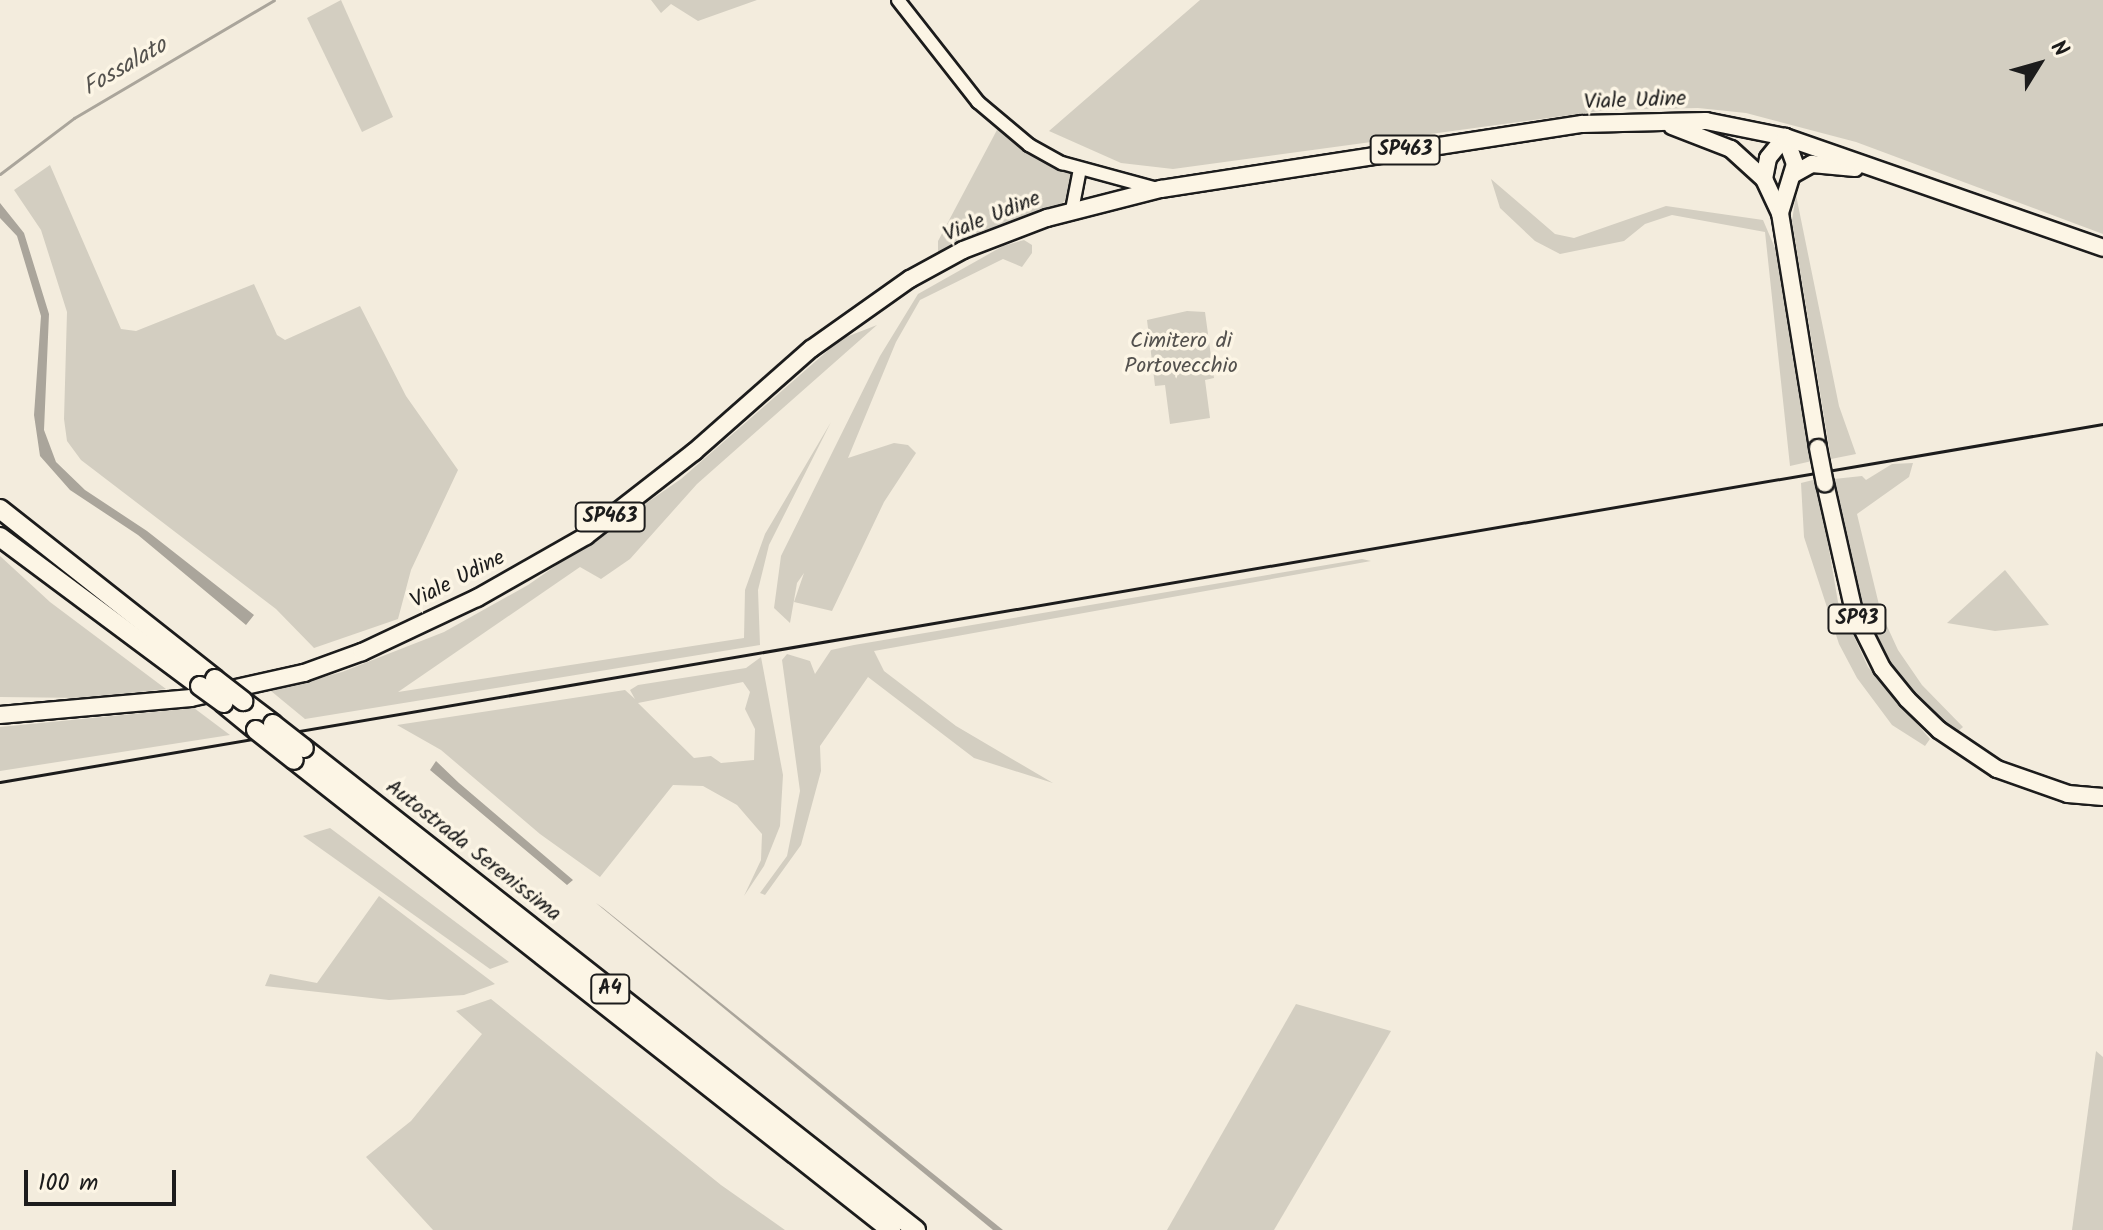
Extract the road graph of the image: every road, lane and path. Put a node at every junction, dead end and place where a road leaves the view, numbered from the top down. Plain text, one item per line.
1 (898, 0) edge
2 (1651, 120) junction
3 (1785, 137) junction
4 (1080, 169) junction
5 (1792, 175) junction
6 (1909, 177) junction
7 (1764, 179) junction
8 (1161, 189) junction
9 (1072, 210) junction
10 (1780, 213) junction
11 (2103, 248) edge
12 (0, 509) edge
13 (0, 537) edge
14 (207, 682) junction
15 (0, 715) edge
16 (265, 727) junction
17 (299, 754) junction
18 (2103, 797) edge
19 (891, 1230) edge
20 (916, 1230) edge

1 - 4 street
2 - 3 main road, Viale Udine / SP463
2 - 7 main road, SP93
2 - 8 main road, Viale Udine / SP463
3 - 5 main road, SP93
3 - 6 main road, Viale Udine / SP463
3 - 7 main road
4 - 8 street
4 - 9 street
5 - 6 main road
5 - 10 main road, SP93
6 - 11 main road, Viale Udine / SP463
7 - 10 main road, SP93
8 - 9 main road, Viale Udine / SP463
9 - 15 main road, Viale Udine / SP463
10 - 18 main road, SP93, bridge
12 - 14 highway, Autostrada Serenissima / A4
13 - 14 highway, Autostrada Serenissima / A4
14 - 16 highway, Autostrada Serenissima / A4, bridge
14 - 16 highway, Autostrada Serenissima / A4, bridge
16 - 17 highway, Autostrada Serenissima / A4, bridge
17 - 19 highway, Autostrada Serenissima / A4
17 - 20 highway, Autostrada Serenissima / A4

